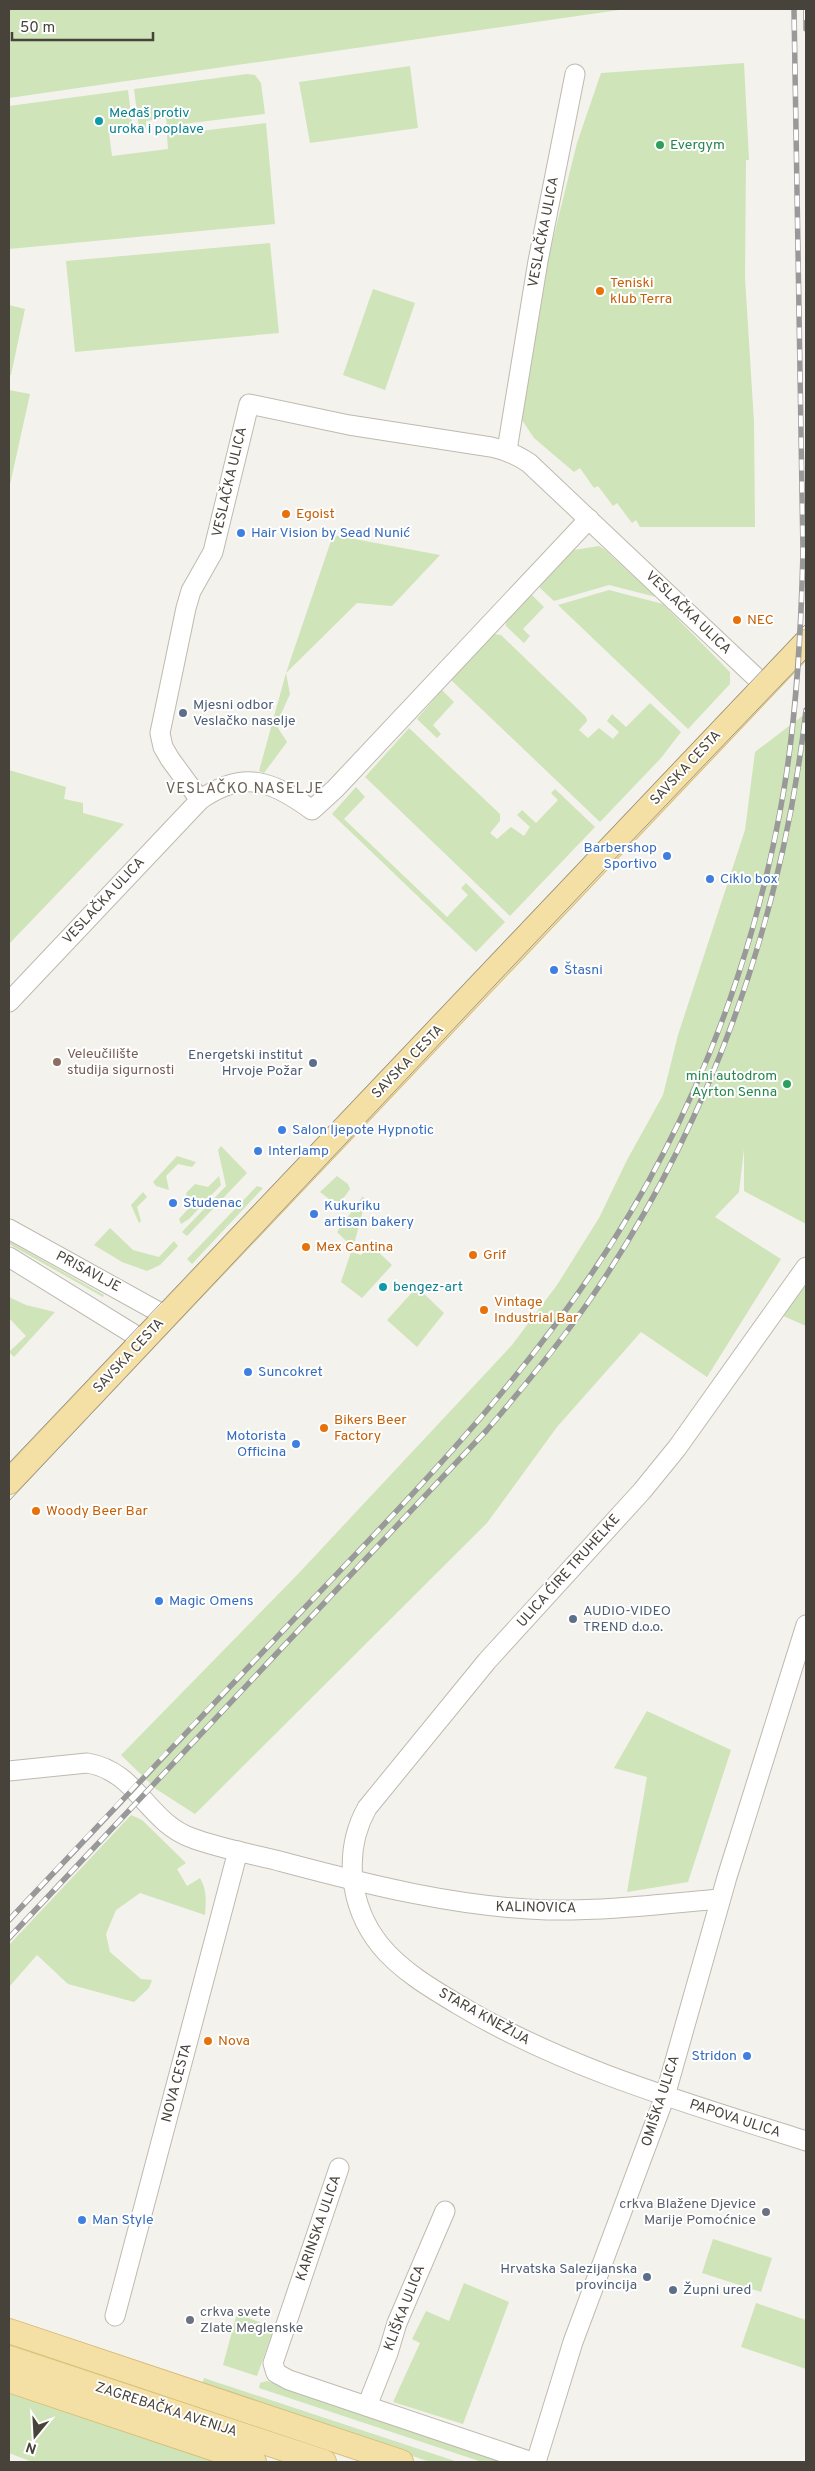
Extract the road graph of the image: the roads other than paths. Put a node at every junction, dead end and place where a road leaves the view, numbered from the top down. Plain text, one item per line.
1 (575, 74) dead end
2 (507, 450) junction
3 (589, 519) junction
4 (806, 642) edge
5 (765, 686) junction
6 (200, 800) junction
7 (9, 1002) edge
8 (9, 1229) edge
9 (9, 1257) edge
10 (806, 1267) edge
11 (166, 1316) junction
12 (144, 1340) junction
13 (9, 1482) edge
14 (806, 1625) edge
15 (9, 1771) edge
16 (238, 1850) junction
17 (353, 1880) junction
18 (720, 1899) junction
19 (665, 2096) junction
20 (806, 2141) edge
21 (339, 2168) dead end
22 (445, 2211) dead end
23 (115, 2316) dead end
24 (9, 2331) edge
25 (9, 2358) edge
26 (9, 2380) edge
27 (367, 2406) junction
28 (254, 2462) edge
29 (324, 2462) edge
30 (401, 2462) edge
31 (534, 2462) edge

1 - 2 street, VESLAČKA ULICA
2 - 3 street, VESLAČKA ULICA
2 - 6 street, VESLAČKA ULICA
3 - 5 street, VESLAČKA ULICA
3 - 6 street, VESLAČKA ULICA
4 - 5 main road, SAVSKA CESTA
5 - 11 main road, SAVSKA CESTA
6 - 7 street, VESLAČKA ULICA
8 - 11 street, PRISAVLJE
9 - 12 street, PRISAVLJE
10 - 17 street, ULICA ĆIRE TRUHELKE
11 - 12 main road, SAVSKA CESTA
12 - 13 main road, SAVSKA CESTA
14 - 18 street, OMIŠKA ULICA
15 - 16 street
16 - 17 street
16 - 23 street, NOVA CESTA
17 - 18 street, KALINOVICA
17 - 19 street, STARA KNEŽIJA
18 - 19 street, OMIŠKA ULICA
19 - 20 street, PAPOVA ULICA
19 - 31 street, OMIŠKA ULICA
21 - 27 street, KARINSKA ULICA
22 - 27 street, KLIŠKA ULICA
24 - 30 main road
25 - 29 main road, ZAGREBAČKA AVENIJA
26 - 28 main road, ZAGREBAČKA AVENIJA
27 - 31 street

